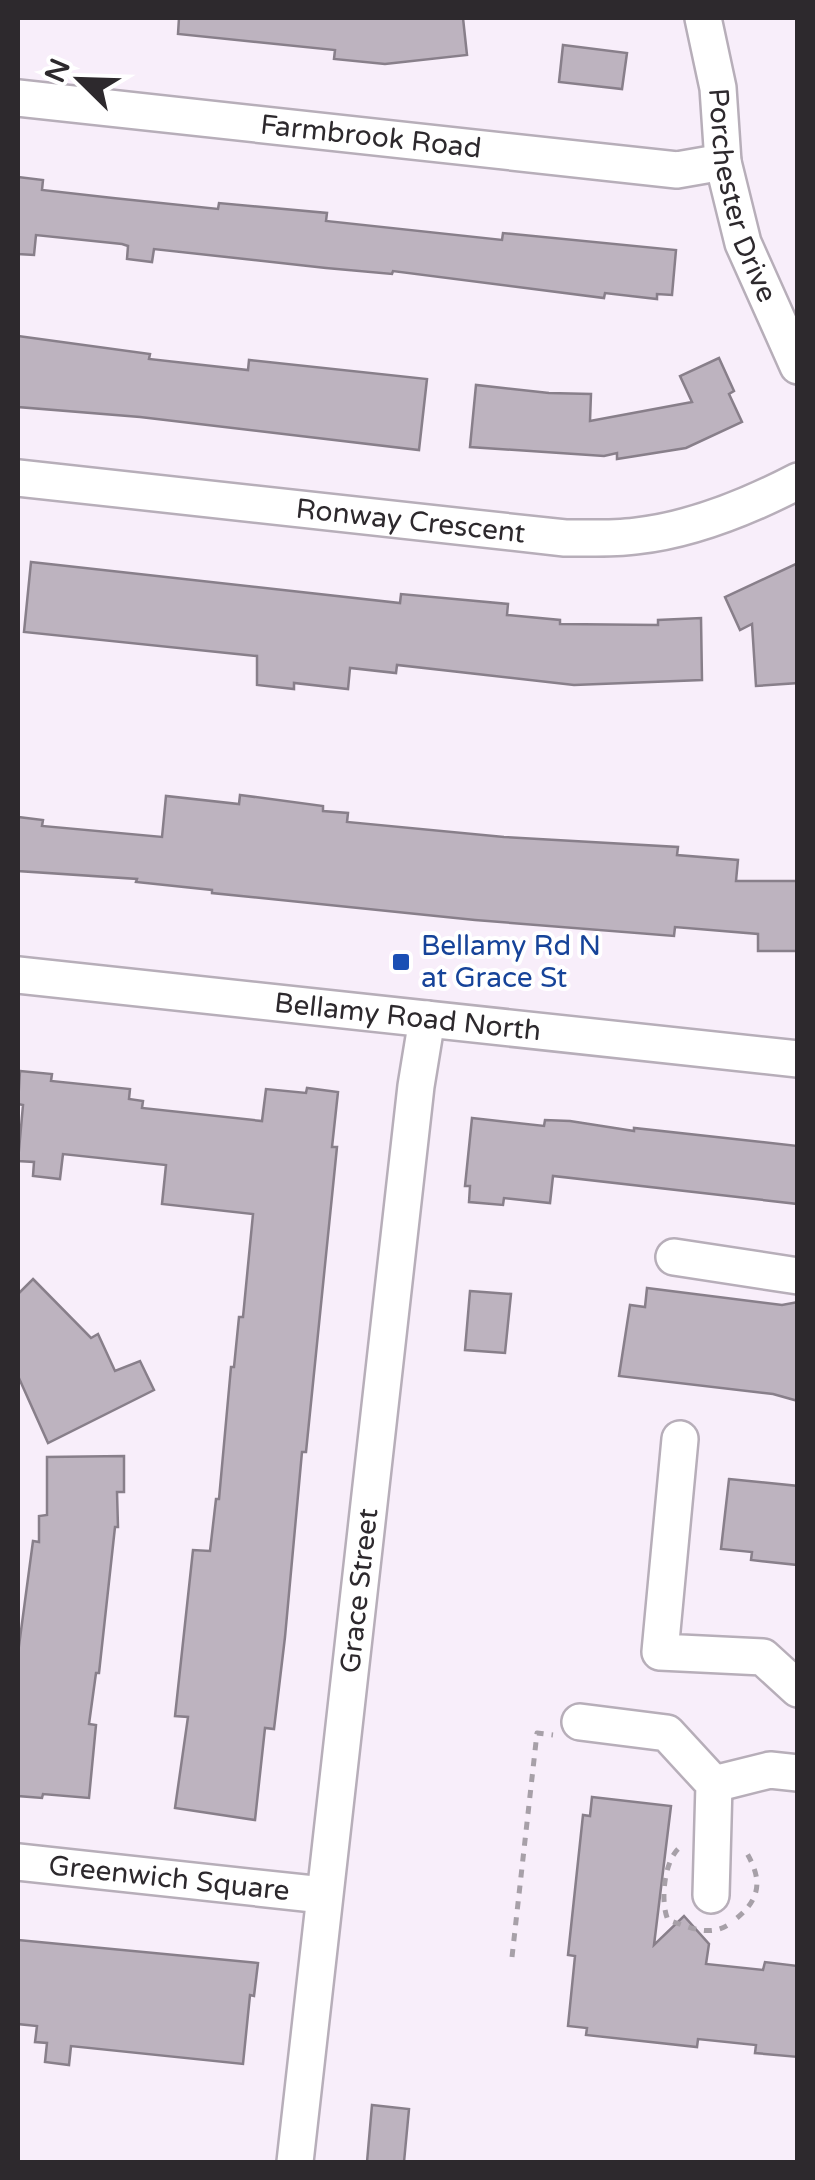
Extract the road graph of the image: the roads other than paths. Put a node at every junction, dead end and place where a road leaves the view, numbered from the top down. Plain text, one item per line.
1 (703, 18) edge
2 (18, 98) edge
3 (723, 162) junction
4 (798, 366) edge
5 (18, 478) edge
6 (798, 481) edge
7 (18, 974) edge
8 (427, 1019) junction
9 (798, 1058) edge
10 (674, 1257) dead end
11 (798, 1276) edge
12 (680, 1440) dead end
13 (798, 1689) edge
14 (568, 1728) road end
15 (798, 1773) edge
16 (714, 1784) junction
17 (18, 1862) edge
18 (323, 1895) junction
19 (710, 1896) dead end
20 (295, 2162) edge

1 - 3 street, Porchester Drive
2 - 3 street, Farmbrook Road
3 - 4 street, Porchester Drive
5 - 6 street, Ronway Crescent
7 - 8 street, Bellamy Road North
8 - 9 street, Bellamy Road North
8 - 18 street, Grace Street
10 - 11 street
12 - 13 street
14 - 16 street
15 - 16 street
16 - 19 street
17 - 18 street, Greenwich Square
18 - 20 street, Grace Street

